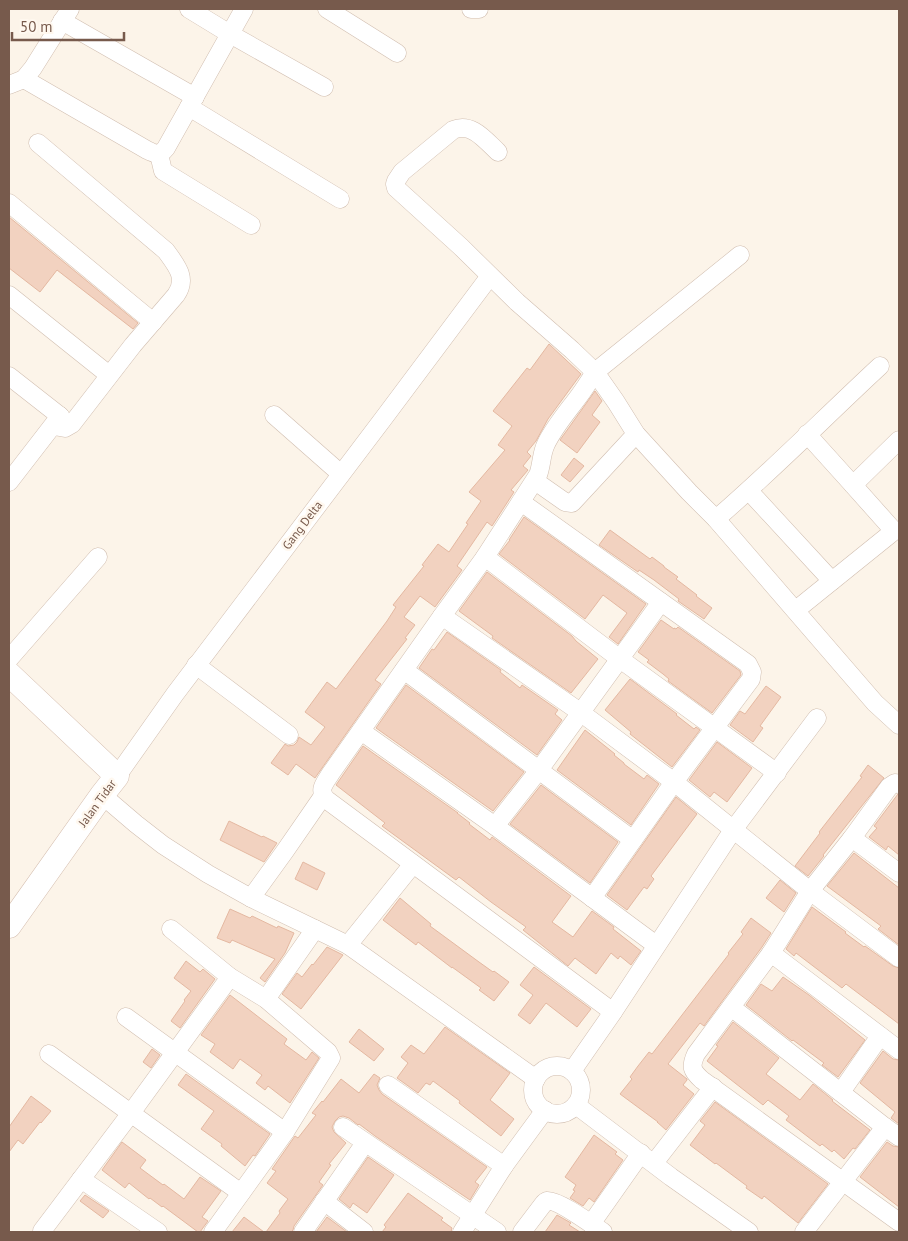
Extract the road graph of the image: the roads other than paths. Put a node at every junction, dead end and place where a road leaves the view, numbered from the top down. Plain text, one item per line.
1 (189, 9) edge
2 (244, 9) edge
3 (327, 9) edge
4 (471, 9) edge
5 (479, 9) edge
6 (66, 15) edge
7 (230, 34) junction
8 (397, 53) dead end
9 (16, 82) edge
10 (324, 87) dead end
11 (192, 102) junction
12 (38, 142) dead end
13 (498, 152) dead end
14 (159, 154) junction
15 (340, 199) dead end
16 (9, 203) edge
17 (252, 225) dead end
18 (740, 256) dead end
19 (490, 276) junction
20 (9, 294) edge
21 (153, 322) junction
22 (880, 366) dead end
23 (595, 372) junction
24 (109, 375) junction
25 (9, 376) edge
26 (274, 415) dead end
27 (60, 416) junction
28 (636, 434) junction
29 (807, 434) junction
30 (899, 440) edge
31 (341, 474) junction
32 (535, 481) junction
33 (9, 482) edge
34 (853, 485) junction
35 (749, 491) junction
36 (520, 502) junction
37 (716, 519) junction
38 (98, 557) dead end
39 (485, 557) junction
40 (832, 581) junction
41 (662, 602) junction
42 (796, 610) junction
43 (442, 616) junction
44 (9, 659) edge
45 (620, 659) junction
46 (196, 666) junction
47 (404, 670) junction
48 (9, 674) edge
49 (580, 712) junction
50 (817, 718) dead end
51 (899, 725) edge
52 (716, 728) junction
53 (361, 731) junction
54 (289, 736) dead end
55 (539, 770) junction
56 (777, 773) junction
57 (117, 776) junction
58 (674, 782) junction
59 (899, 784) edge
60 (102, 795) junction
61 (323, 796) junction
62 (495, 826) junction
63 (733, 830) junction
64 (852, 838) junction
65 (633, 840) junction
66 (413, 864) junction
67 (899, 874) edge
68 (810, 892) junction
69 (251, 898) junction
70 (592, 898) junction
71 (9, 926) edge
72 (171, 929) dead end
73 (315, 929) junction
74 (348, 945) junction
75 (656, 945) junction
76 (771, 953) junction
77 (899, 958) edge
78 (230, 977) junction
79 (266, 999) junction
80 (731, 1007) junction
81 (612, 1012) junction
82 (126, 1017) dead end
83 (880, 1036) junction
84 (899, 1050) edge
85 (175, 1052) junction
86 (49, 1054) dead end
87 (572, 1071) junction
88 (536, 1079) junction
89 (388, 1085) dead end
90 (713, 1087) junction
91 (841, 1092) junction
92 (576, 1105) junction
93 (545, 1110) junction
94 (131, 1113) junction
95 (343, 1127) dead end
96 (285, 1132) junction
97 (892, 1132) edge
98 (365, 1143) junction
99 (647, 1158) junction
100 (504, 1166) junction
101 (81, 1179) junction
102 (843, 1182) junction
103 (241, 1193) junction
104 (324, 1201) junction
105 (472, 1216) junction
106 (899, 1222) edge
107 (597, 1228) edge
108 (43, 1232) edge
109 (158, 1232) edge
110 (213, 1232) edge
111 (303, 1232) edge
112 (364, 1232) edge
113 (462, 1232) edge
114 (497, 1232) edge
115 (522, 1232) edge
116 (749, 1232) edge
117 (804, 1232) edge

1 - 7 street
2 - 7 street
3 - 8 street
4 - 5 street
6 - 9 street
6 - 11 street
7 - 10 street
7 - 11 street
9 - 14 street
11 - 14 street
11 - 15 street
12 - 21 street
13 - 19 street
14 - 17 street
16 - 21 street
18 - 23 street
19 - 23 street
19 - 31 street, Gang Delta
20 - 24 street
21 - 24 street
22 - 29 street
23 - 28 street
23 - 32 street
24 - 27 street
25 - 27 street
26 - 31 street
27 - 33 street
28 - 32 street
28 - 37 street
29 - 34 street
29 - 35 street
30 - 34 street
31 - 46 street, Gang Delta
32 - 36 street
34 - 40 street
35 - 37 street
35 - 40 street
36 - 39 street
36 - 41 street
37 - 42 street
38 - 44 street
39 - 43 street
39 - 45 street
40 - 42 street
41 - 45 street
41 - 52 street
42 - 51 street
43 - 47 street
43 - 49 street
45 - 49 street
45 - 52 street
46 - 54 street
46 - 57 street, Gang Delta
47 - 53 street
47 - 55 street
48 - 57 main road, Jalan Tidar
49 - 55 street
49 - 58 street
50 - 56 street
52 - 56 street
52 - 58 street
53 - 61 street
53 - 62 street
55 - 62 street
55 - 65 street
56 - 63 street
57 - 60 main road, Jalan Tidar
58 - 63 street
58 - 65 street
59 - 64 street
60 - 69 street
60 - 71 main road, Jalan Tidar
61 - 66 street
61 - 69 street
62 - 70 street
63 - 68 street
63 - 75 street
64 - 67 street
64 - 68 street
65 - 70 street
66 - 74 street
66 - 81 street
68 - 76 street
68 - 77 street
69 - 73 street
70 - 75 street
72 - 78 street
73 - 74 street
73 - 79 street
74 - 88 street
75 - 81 street
76 - 80 street
76 - 83 street
78 - 79 street
78 - 85 street
79 - 96 street
80 - 90 street
80 - 91 street
81 - 87 street
82 - 85 street
83 - 84 street
83 - 91 street
85 - 94 street
85 - 96 street
86 - 94 street
87 - 88 street
87 - 92 street
88 - 93 street
89 - 100 street
90 - 99 street
90 - 102 street
91 - 97 street
92 - 93 street
92 - 99 street
93 - 100 street
94 - 101 street
94 - 103 street
95 - 98 street
96 - 103 street
97 - 102 street
98 - 104 street
98 - 105 street
99 - 107 street
99 - 116 street
100 - 105 street
101 - 108 street
101 - 109 street
102 - 106 street
102 - 117 street
103 - 110 street
104 - 111 street
104 - 112 street
105 - 113 street
105 - 114 street
107 - 115 street

